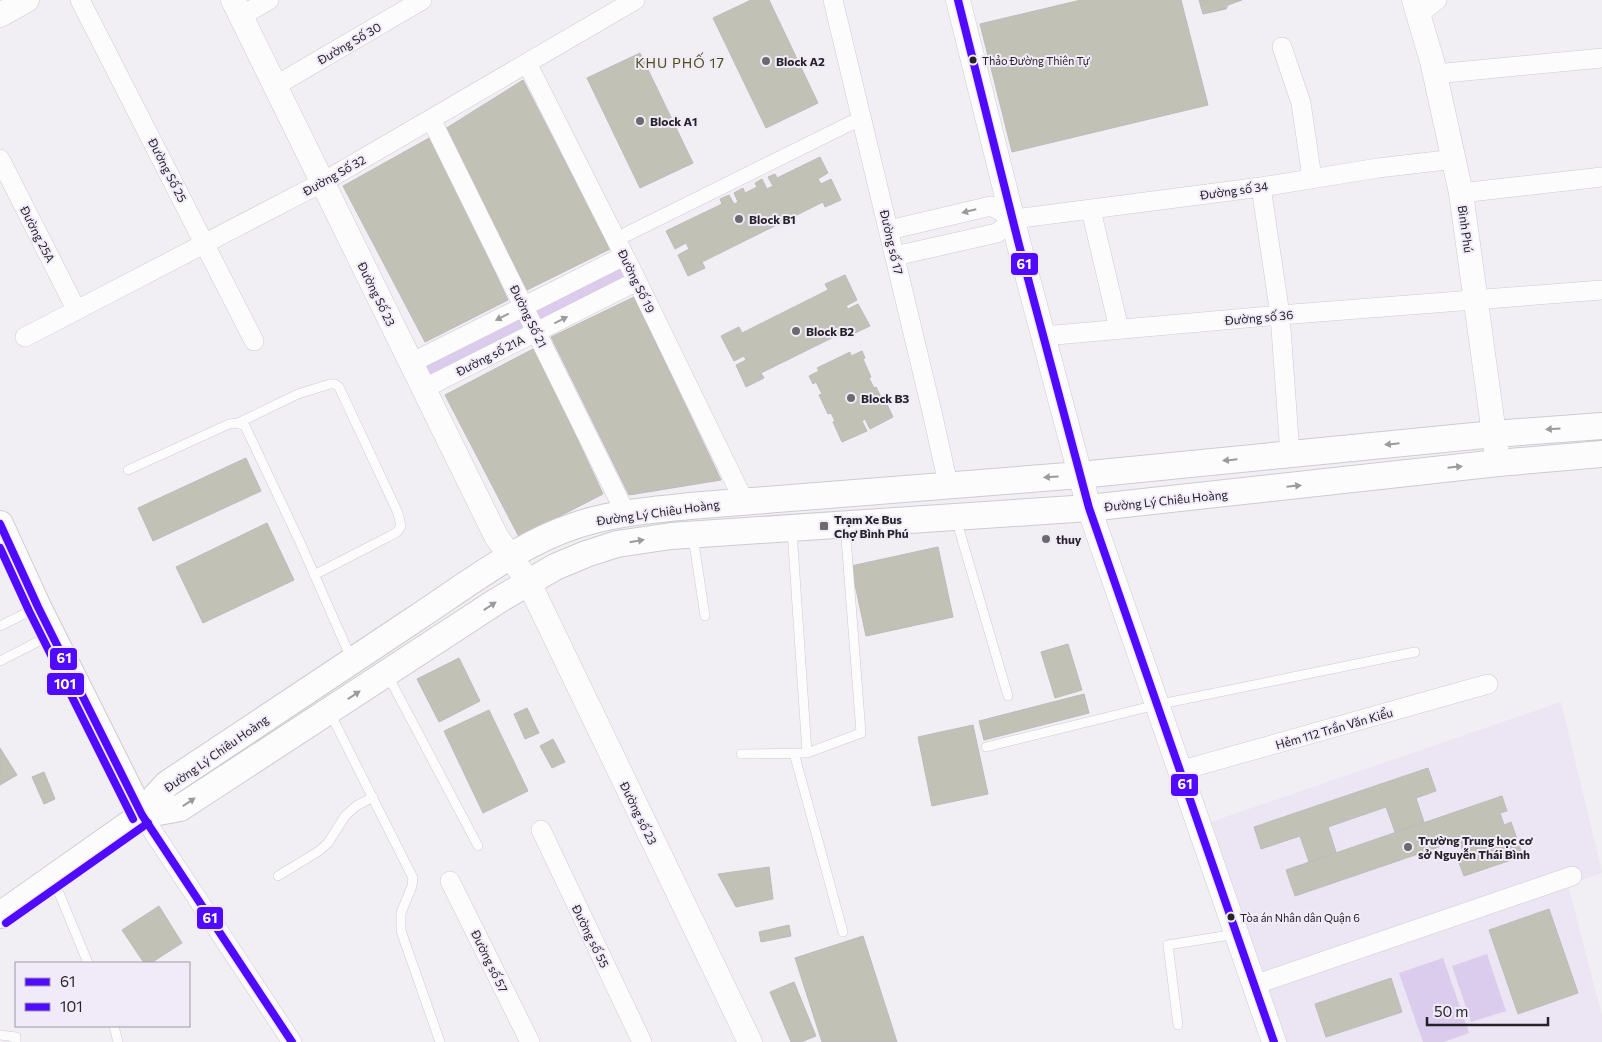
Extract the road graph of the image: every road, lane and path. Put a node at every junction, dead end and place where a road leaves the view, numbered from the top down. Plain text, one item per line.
1 (27, 0) edge
2 (80, 0) edge
3 (269, 0) edge
4 (422, 0) edge
5 (635, 0) edge
6 (834, 0) edge
7 (958, 0) edge
8 (1437, 0) edge
9 (237, 8) edge
10 (1416, 8) edge
11 (0, 15) edge
12 (1282, 47) dead end
13 (1602, 58) edge
14 (527, 63) junction
15 (1434, 74) junction
16 (275, 86) junction
17 (431, 119) junction
18 (851, 124) dead end
19 (1454, 158) junction
20 (0, 159) edge
21 (1312, 178) junction
22 (1602, 178) edge
23 (323, 182) junction
24 (1261, 186) junction
25 (1462, 193) junction
26 (1091, 210) junction
27 (1014, 219) junction
28 (889, 230) junction
29 (627, 234) dead end
30 (205, 242) junction
31 (624, 256) junction
32 (895, 256) junction
33 (637, 281) junction
34 (1602, 290) edge
35 (1475, 299) junction
36 (524, 306) junction
37 (76, 309) junction
38 (1280, 315) junction
39 (1119, 330) junction
40 (537, 331) junction
41 (1044, 336) junction
42 (25, 337) dead end
43 (254, 341) dead end
44 (411, 363) junction
45 (423, 389) junction
46 (238, 423) junction
47 (1602, 426) edge
48 (1494, 434) junction
49 (1290, 454) junction
50 (1602, 454) edge
51 (1498, 463) junction
52 (128, 470) dead end
53 (1080, 476) junction
54 (948, 484) junction
55 (744, 501) junction
56 (1089, 508) junction
57 (626, 514) junction
58 (956, 517) junction
59 (0, 524) edge
60 (845, 525) junction
61 (792, 528) junction
62 (692, 535) junction
63 (512, 557) junction
64 (314, 575) junction
65 (528, 583) junction
66 (38, 606) junction
67 (705, 616) dead end
68 (0, 626) edge
69 (53, 634) junction
70 (1415, 652) dead end
71 (0, 661) edge
72 (352, 661) junction
73 (387, 673) junction
74 (1488, 684) dead end
75 (1008, 696) dead end
76 (1156, 705) junction
77 (329, 711) junction
78 (986, 747) dead end
79 (807, 752) junction
80 (794, 753) junction
81 (741, 754) dead end
82 (1179, 771) junction
83 (373, 796) junction
84 (142, 816) junction
85 (541, 830) dead end
86 (478, 846) dead end
87 (278, 876) dead end
88 (1572, 876) dead end
89 (52, 878) junction
90 (450, 881) dead end
91 (0, 915) edge
92 (843, 932) dead end
93 (1236, 934) junction
94 (88, 962) edge
95 (1254, 985) junction
96 (1178, 1025) dead end
97 (114, 1027) edge
98 (0, 1035) edge
99 (16, 1042) edge
100 (118, 1042) edge
101 (292, 1042) edge
102 (440, 1042) edge
103 (530, 1042) edge
104 (642, 1042) edge
105 (750, 1042) edge
106 (1274, 1042) edge

1 - 11 street
2 - 30 street, Đường Số 25
3 - 9 street
4 - 16 street, Đường Số 30
5 - 14 street, Đường Số 32
6 - 28 street, Đường số 17
7 - 27 street
8 - 10 street
9 - 16 street, Đường Số 23
10 - 15 street, Bình Phú
12 - 21 street
13 - 15 street
14 - 17 street, Đường Số 32
14 - 31 street, Đường Số 19
15 - 19 street, Bình Phú
16 - 23 street, Đường Số 23
17 - 23 street, Đường Số 32
17 - 36 street, Đường Số 21
18 - 29 street
19 - 21 street, Đường số 34
19 - 25 street, Bình Phú
20 - 37 street, Đường 25A
21 - 24 street, Đường số 34
22 - 25 street
23 - 30 street, Đường Số 32
23 - 44 street, Đường Số 23
24 - 26 street, Đường số 34
24 - 38 street
25 - 35 street, Bình Phú
26 - 27 street, Đường số 34
26 - 39 street
27 -> 28 street
27 - 32 street, Đường số 34
27 - 41 street
28 - 32 street, Đường số 17
30 - 37 street, Đường Số 32
30 - 43 street, Đường Số 25
31 - 33 street, Đường Số 19
31 - 36 street
32 - 54 street, Đường số 17
40 -> 33 street, Đường số 21A
33 - 55 street, Đường Số 19
34 - 35 street, Đường số 36
35 - 38 street, Đường số 36
35 - 48 street, Bình Phú
36 - 40 street, Đường Số 21
36 -> 44 street
37 - 42 street, Đường Số 32
38 - 39 street, Đường số 36
38 - 49 street
39 - 41 street, Đường số 36
40 - 45 street, Đường số 21A
40 - 57 street, Đường Số 21
41 - 53 street
44 - 45 street, Đường Số 23
45 - 63 street, Đường Số 23
46 - 52 lane
46 - 64 lane
46 - 64 lane
47 -> 48 main road, Đường Lý Chiêu Hoàng
48 -> 49 main road, Đường Lý Chiêu Hoàng
48 - 51 street, Bình Phú
49 -> 53 main road, Đường Lý Chiêu Hoàng
50 - 51 main road, Đường Lý Chiêu Hoàng
56 -> 51 main road, Đường Lý Chiêu Hoàng
53 -> 54 main road, Đường Lý Chiêu Hoàng
53 - 56 street
54 - 55 main road, Đường Lý Chiêu Hoàng
55 - 57 main road, Đường Lý Chiêu Hoàng
56 - 58 main road, Đường Lý Chiêu Hoàng
56 - 76 street
57 - 63 main road, Đường Lý Chiêu Hoàng
58 - 60 main road, Đường Lý Chiêu Hoàng
58 - 75 lane
59 - 66 main road
60 - 61 main road, Đường Lý Chiêu Hoàng
60 - 79 lane
61 - 62 main road, Đường Lý Chiêu Hoàng
61 - 79 lane
65 -> 62 main road, Đường Lý Chiêu Hoàng
62 - 67 lane
63 - 65 street, Đường Số 23
63 - 72 main road, Đường Lý Chiêu Hoàng
64 - 72 lane
73 -> 65 main road, Đường Lý Chiêu Hoàng
65 - 105 street, Đường số 23
66 - 68 lane
66 - 69 main road
69 - 71 lane
69 - 84 main road
70 - 76 lane
72 - 84 main road, Đường Lý Chiêu Hoàng
77 -> 73 main road, Đường Lý Chiêu Hoàng
73 - 86 lane
74 - 82 street, Hẻm 112 Trần Văn Kiểu
76 - 78 lane
76 - 82 street
77 - 83 lane
84 -> 77 main road, Đường Lý Chiêu Hoàng
79 - 80 lane
80 - 81 lane
80 - 92 lane
82 - 93 street
83 - 87 lane
83 - 102 lane
84 - 89 main road
84 - 101 street
85 - 104 street, Đường số 55
88 - 95 street
89 - 91 main road
89 - 94 lane
90 - 103 street, Đường số 57
93 - 95 street
93 - 96 lane
95 - 106 street
97 - 100 lane
98 - 99 lane

